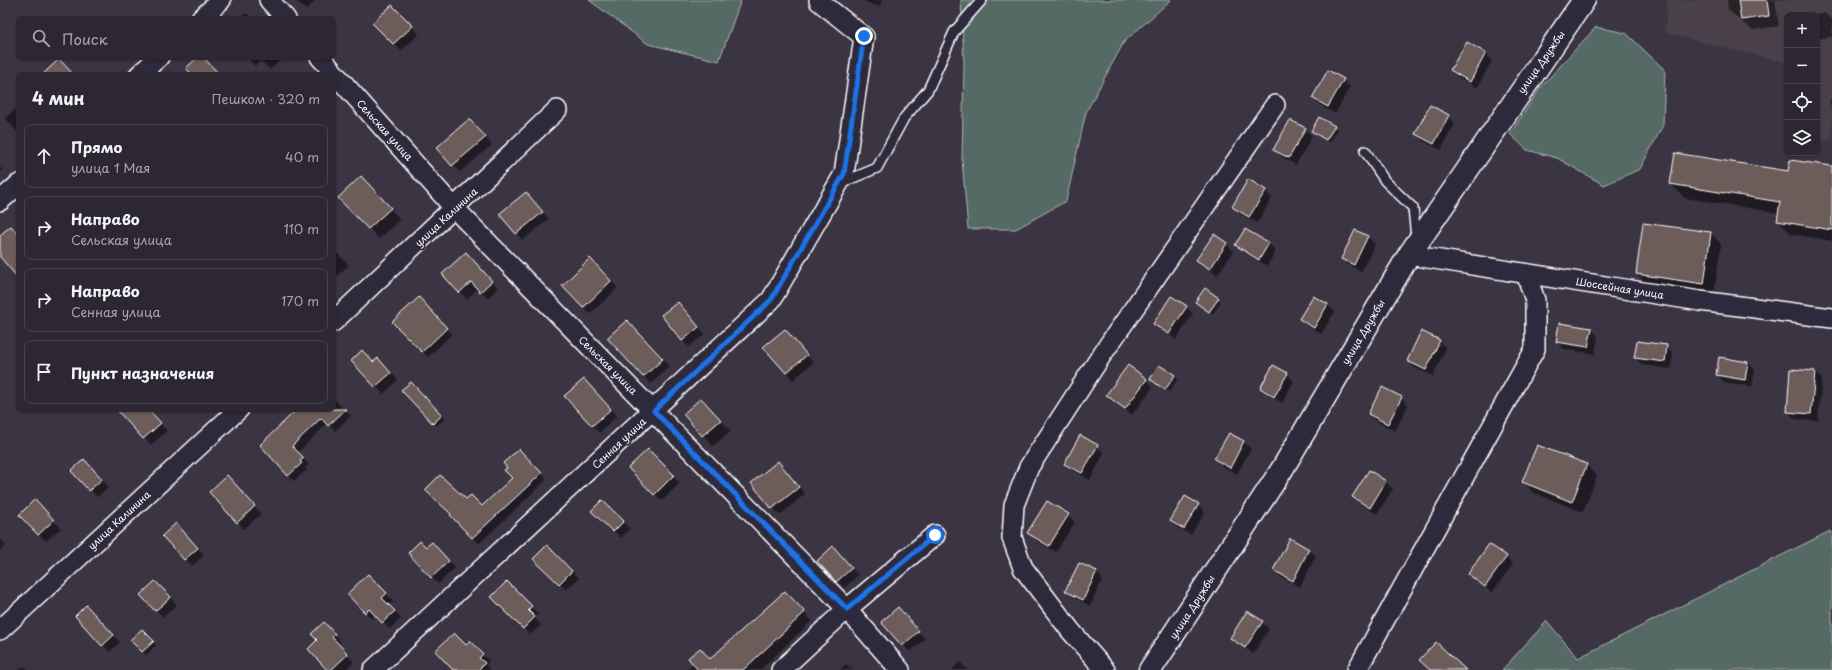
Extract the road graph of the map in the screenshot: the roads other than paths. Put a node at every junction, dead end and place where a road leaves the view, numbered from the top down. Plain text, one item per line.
1 (221, 0) edge
2 (269, 0) edge
3 (982, 0) edge
4 (1584, 0) edge
5 (819, 1) dead end
6 (203, 16) edge
7 (283, 16) edge
8 (156, 60) edge
9 (323, 60) edge
10 (142, 72) edge
11 (333, 72) edge
12 (336, 75) edge
13 (1275, 105) dead end
14 (557, 110) dead end
15 (1365, 151) dead end
16 (836, 185) junction
17 (16, 187) edge
18 (0, 201) edge
19 (455, 209) junction
20 (1413, 249) junction
21 (1526, 274) junction
22 (1832, 318) edge
23 (336, 319) edge
24 (654, 411) junction
25 (236, 412) edge
26 (935, 535) dead end
27 (847, 609) junction
28 (0, 630) edge
29 (373, 670) edge
30 (781, 670) edge
31 (900, 670) edge
32 (1105, 670) edge
33 (1150, 670) edge
34 (1357, 670) edge

1 - 6 street
2 - 7 street
3 - 16 lane
4 - 20 street, улица Дружбы
5 - 16 street, Сенная улица
8 - 10 street
9 - 11 street, Сельская улица
12 - 19 street, Сельская улица
13 - 32 street
14 - 19 street, улица Калинина
15 - 20 lane
16 - 24 street, Сенная улица
17 - 18 street
19 - 23 street, улица Калинина
19 - 24 street, Сельская улица
20 - 21 street, Шоссейная улица
20 - 33 street, улица Дружбы
21 - 22 street, Шоссейная улица
21 - 34 street
24 - 27 street, Сельская улица
24 - 29 street, Сенная улица
25 - 28 street, улица Калинина
26 - 27 street
27 - 30 street
27 - 31 street, Сельская улица

